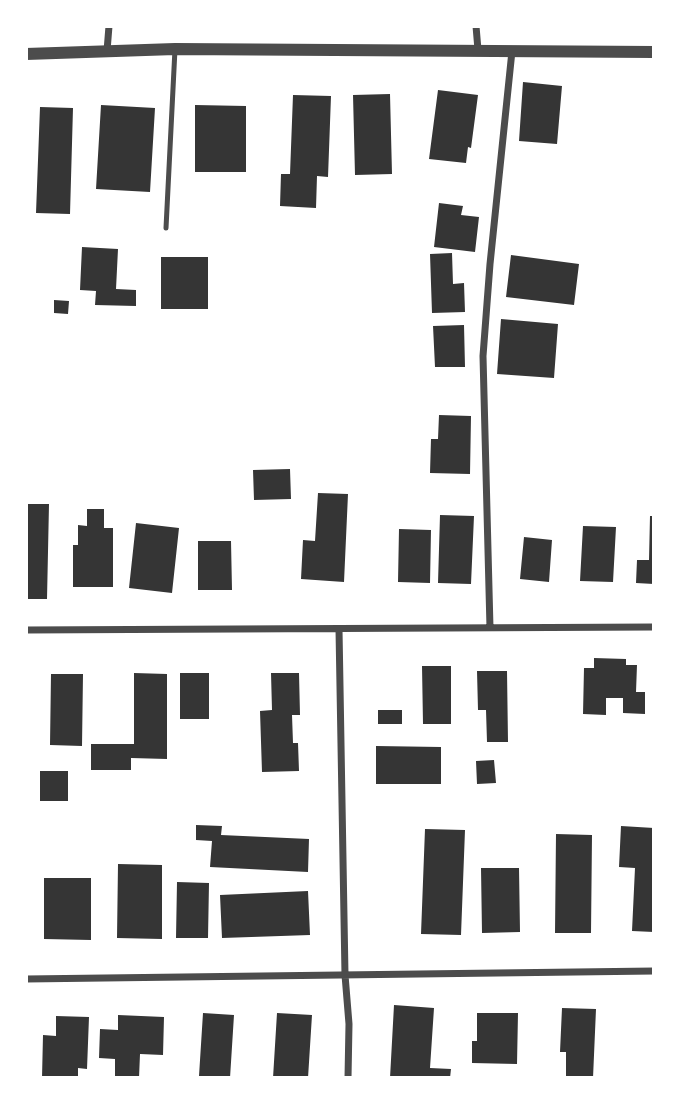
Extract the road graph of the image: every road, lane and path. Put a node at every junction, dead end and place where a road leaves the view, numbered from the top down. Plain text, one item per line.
1 (109, 26) edge
2 (476, 26) edge
3 (175, 49) junction
4 (478, 50) junction
5 (512, 50) junction
6 (107, 51) junction
7 (654, 52) edge
8 (26, 54) edge
9 (166, 228) dead end
10 (654, 627) edge
11 (490, 628) junction
12 (339, 629) junction
13 (26, 630) edge
14 (654, 971) edge
15 (345, 975) junction
16 (26, 979) edge
17 (348, 1078) edge

1 - 6 street
2 - 4 street
3 - 4 street
3 - 6 street
3 - 9 lane
4 - 5 street
5 - 7 street
5 - 11 street
6 - 8 street
10 - 11 street
11 - 12 street
12 - 13 street
12 - 15 street
14 - 15 street
15 - 16 street
15 - 17 street

